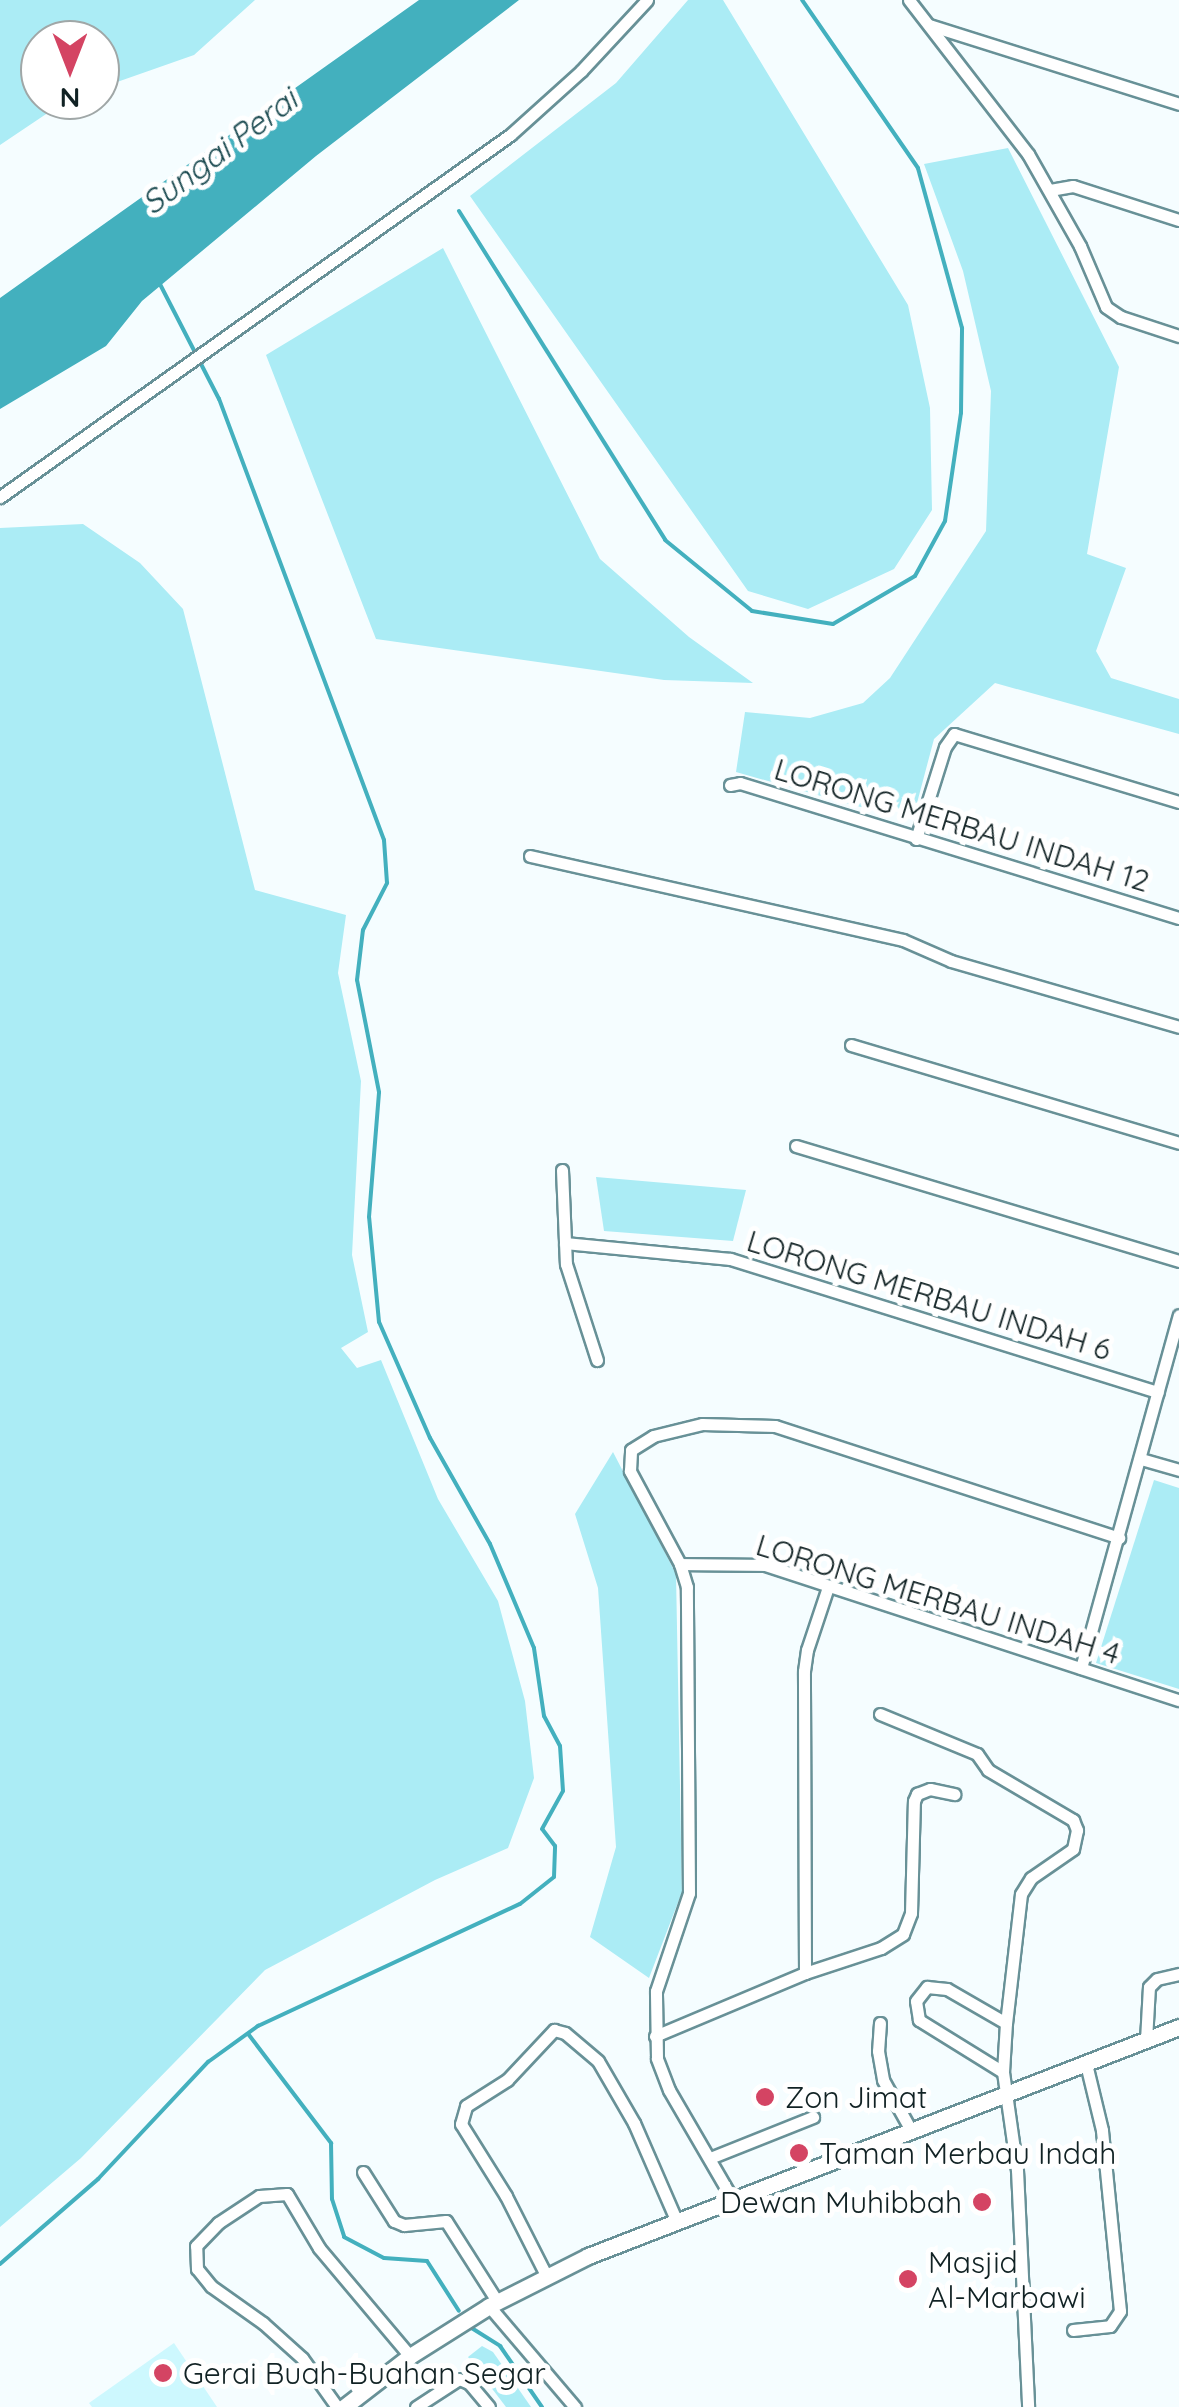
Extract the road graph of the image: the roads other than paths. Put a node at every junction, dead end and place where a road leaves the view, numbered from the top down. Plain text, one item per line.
1 (647, 0) edge
2 (909, 0) edge
3 (929, 26) junction
4 (1179, 104) edge
5 (1050, 190) junction
6 (1179, 220) edge
7 (1179, 336) edge
8 (0, 496) edge
9 (730, 784) dead end
10 (1179, 802) edge
11 (916, 839) junction
12 (530, 856) dead end
13 (1179, 918) edge
14 (1179, 1027) edge
15 (852, 1045) dead end
16 (1179, 1143) edge
17 (796, 1146) dead end
18 (562, 1170) dead end
19 (565, 1242) junction
20 (1179, 1260) edge
21 (1179, 1316) edge
22 (596, 1360) dead end
23 (1158, 1392) junction
24 (1141, 1459) junction
25 (1179, 1470) edge
26 (1118, 1538) junction
27 (680, 1564) junction
28 (828, 1586) junction
29 (1081, 1668) junction
30 (1179, 1700) edge
31 (880, 1714) dead end
32 (954, 1794) dead end
33 (805, 1973) junction
34 (1179, 1974) edge
35 (880, 2023) dead end
36 (1006, 2023) junction
37 (1179, 2027) edge
38 (655, 2036) junction
39 (1146, 2040) junction
40 (1086, 2064) junction
41 (1003, 2072) junction
42 (1009, 2096) junction
43 (813, 2117) dead end
44 (912, 2132) junction
45 (710, 2158) junction
46 (363, 2172) dead end
47 (733, 2200) junction
48 (677, 2222) junction
49 (546, 2275) junction
50 (493, 2304) junction
51 (1074, 2330) dead end
52 (410, 2356) junction
53 (340, 2407) edge
54 (416, 2407) edge
55 (489, 2407) edge
56 (575, 2407) edge
57 (1028, 2407) edge

1 - 8 street
2 - 3 street
3 - 4 street
3 - 5 street
5 - 6 street
5 - 7 street
9 - 11 street, LORONG MERBAU INDAH 12
10 - 11 street
11 - 13 street, LORONG MERBAU INDAH 12
12 - 14 street
15 - 16 street
17 - 20 street
18 - 19 street
19 - 22 street
19 - 23 street, LORONG MERBAU INDAH 6
21 - 23 street
23 - 24 street
24 - 25 street
24 - 26 street
26 - 27 street
26 - 29 street
27 - 28 street, LORONG MERBAU INDAH 4
27 - 38 street
28 - 29 street, LORONG MERBAU INDAH 4
28 - 33 street
29 - 30 street, LORONG MERBAU INDAH 4
31 - 36 street
32 - 33 street
33 - 38 street
34 - 39 street
35 - 44 street
36 - 41 street
36 - 41 street
37 - 39 main road
38 - 45 street
39 - 40 main road
40 - 42 main road
40 - 51 street
41 - 42 street
42 - 44 main road
42 - 57 street
43 - 45 street
44 - 47 main road
45 - 47 street
46 - 50 street
47 - 48 main road
48 - 49 main road
48 - 49 street
49 - 50 main road
50 - 52 main road
50 - 56 street
52 - 53 main road
52 - 53 street
54 - 55 street

